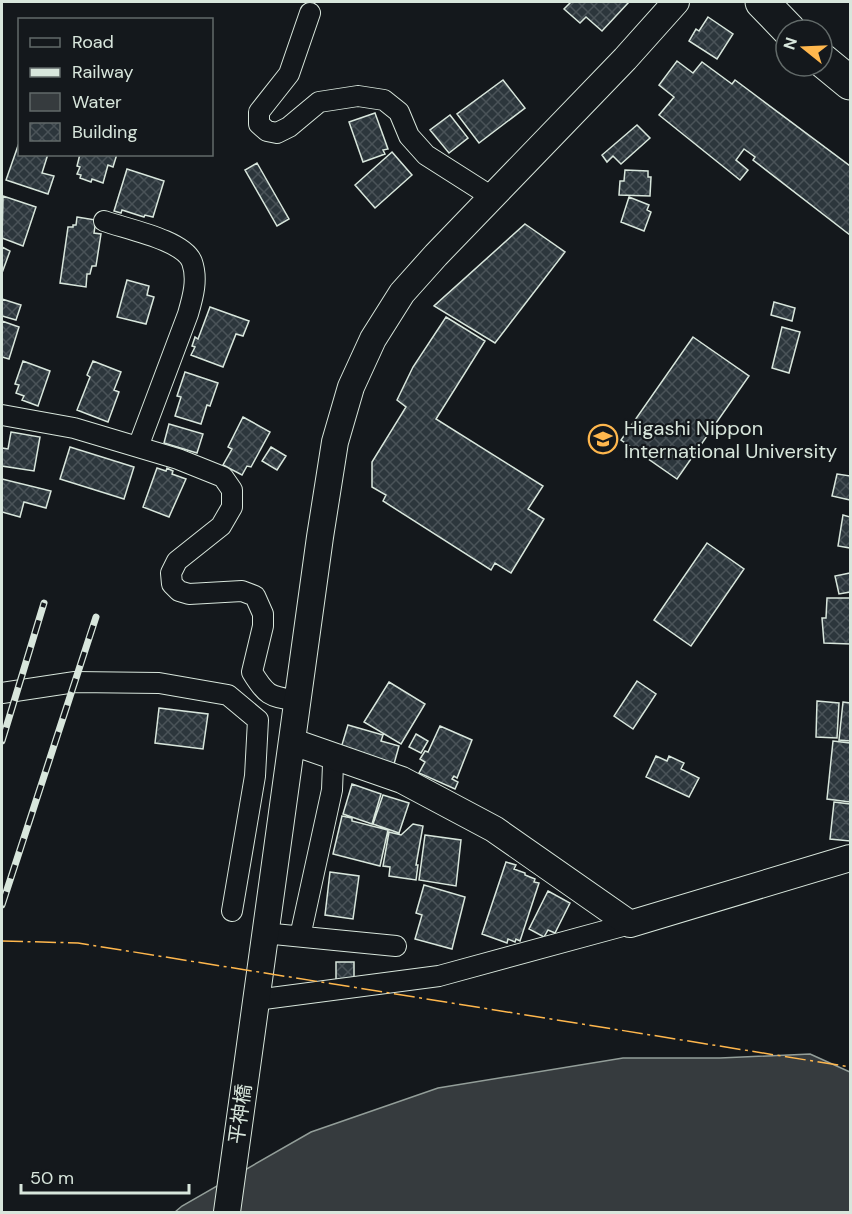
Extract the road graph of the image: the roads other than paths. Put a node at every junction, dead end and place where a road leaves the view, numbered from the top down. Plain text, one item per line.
1 (676, 2) edge
2 (762, 2) edge
3 (310, 13) dead end
4 (777, 18) edge
5 (834, 70) edge
6 (850, 83) edge
7 (492, 196) junction
8 (104, 221) dead end
9 (2, 415) edge
10 (138, 447) junction
11 (2, 693) edge
12 (298, 701) junction
13 (293, 742) junction
14 (330, 753) junction
15 (255, 776) junction
16 (287, 782) junction
17 (850, 858) edge
18 (232, 910) dead end
19 (630, 924) junction
20 (264, 933) junction
21 (294, 936) junction
22 (396, 946) dead end
23 (255, 1007) junction
24 (226, 1212) edge

1 - 7 street, 平神橋
2 - 4 highway
3 - 7 street
5 - 6 highway
7 - 12 street, 平神橋
8 - 10 street
9 - 10 street
10 - 12 street
11 - 15 street
12 - 13 street, 平神橋
13 - 14 street
13 - 16 street, 平神橋
14 - 19 street
14 - 21 street
15 - 16 street
15 - 18 street
16 - 20 street, 平神橋
17 - 19 street
19 - 23 street
20 - 21 street
20 - 23 street, 平神橋
21 - 22 street
23 - 24 street, 平神橋

